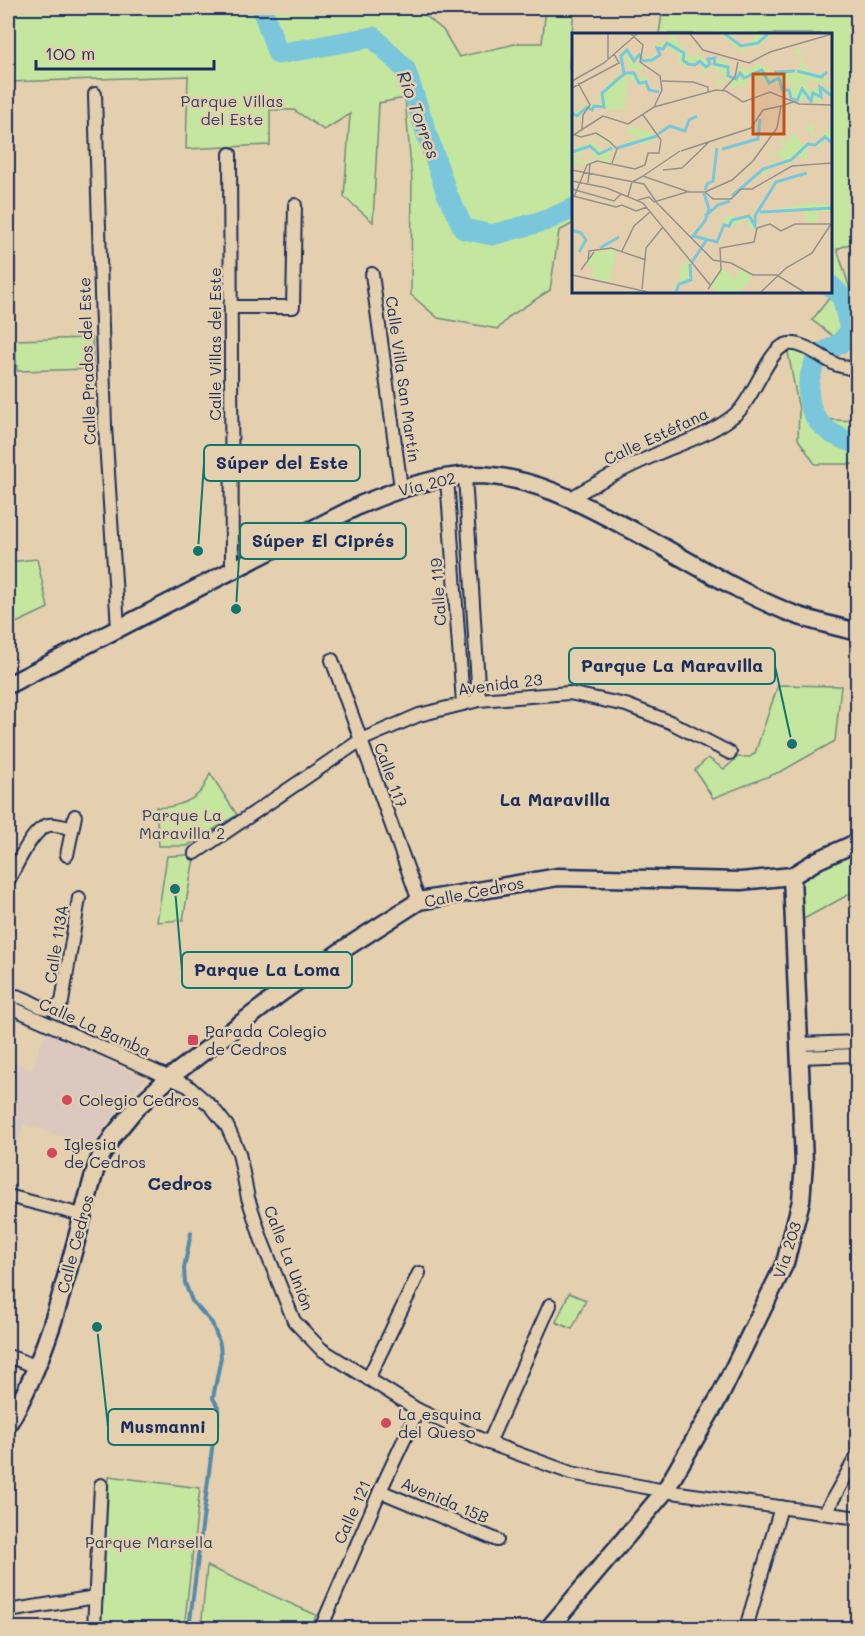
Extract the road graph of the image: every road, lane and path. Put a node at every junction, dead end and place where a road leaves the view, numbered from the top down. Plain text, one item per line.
1 (94, 94) dead end
2 (230, 154) dead end
3 (295, 206) dead end
4 (372, 274) dead end
5 (232, 307) junction
6 (858, 370) edge
7 (465, 476) junction
8 (447, 478) junction
9 (401, 488) junction
10 (571, 498) junction
11 (232, 569) junction
12 (118, 628) junction
13 (858, 632) edge
14 (332, 660) dead end
15 (8, 685) edge
16 (479, 700) junction
17 (463, 703) junction
18 (361, 740) junction
19 (730, 753) dead end
20 (75, 816) dead end
21 (72, 829) junction
22 (858, 842) edge
23 (195, 852) dead end
24 (67, 855) dead end
25 (792, 876) junction
26 (8, 881) edge
27 (79, 898) dead end
28 (419, 901) junction
29 (8, 1006) edge
30 (858, 1042) edge
31 (799, 1051) junction
32 (858, 1055) edge
33 (169, 1078) junction
34 (8, 1196) edge
35 (82, 1215) junction
36 (419, 1273) dead end
37 (550, 1305) dead end
38 (8, 1356) edge
39 (35, 1366) junction
40 (368, 1379) junction
41 (418, 1410) junction
42 (8, 1424) edge
43 (489, 1443) junction
44 (858, 1454) edge
45 (101, 1485) dead end
46 (380, 1491) junction
47 (665, 1491) junction
48 (781, 1507) junction
49 (825, 1513) junction
50 (858, 1518) edge
51 (498, 1540) dead end
52 (96, 1596) junction
53 (8, 1611) edge
54 (94, 1629) edge
55 (321, 1629) edge
56 (549, 1629) edge
57 (746, 1629) edge

1 - 12 street, Calle Prados del Este
2 - 5 street, Calle Villas del Este
3 - 5 street
4 - 9 street, Calle Villa San Martín
5 - 11 street, Calle Villas del Este
6 - 10 street, Calle Estéfana
7 - 8 main road, Vía 202
7 - 10 main road, Vía 202
7 - 16 street, Calle 119
8 - 9 main road, Vía 202
8 - 17 street, Calle 119
9 - 11 main road, Vía 202
10 - 13 main road, Vía 202
11 - 12 main road, Vía 202
12 - 15 main road, Vía 202
14 - 18 street, Calle 117
16 - 17 street, Avenida 23
16 - 19 street, Avenida 23
17 - 18 street, Avenida 23
18 - 23 street, Avenida 23
18 - 28 street, Calle 117
20 - 21 street
21 - 24 street
21 - 26 street
22 - 25 main road
25 - 28 main road, Calle Cedros
25 - 31 main road, Vía 203
27 - 29 street, Calle 113A
28 - 33 main road, Calle Cedros
29 - 33 street, Calle La Bamba
30 - 31 street
31 - 32 street
31 - 47 main road, Vía 203
33 - 35 main road, Calle Cedros
33 - 40 street, Calle La Unión
34 - 35 street
35 - 39 main road, Calle Cedros
36 - 40 street
37 - 43 street
38 - 39 street
39 - 42 main road, Calle Cedros
40 - 41 street, Calle La Unión
41 - 43 street, Calle La Unión
41 - 46 street, Calle 121
43 - 47 street, Calle La Unión
44 - 49 street
45 - 52 street
46 - 51 street, Avenida 15B
46 - 55 street, Calle 121
47 - 48 street, Calle La Unión
47 - 56 main road, Vía 203
48 - 49 street, Calle La Unión
48 - 57 street
49 - 50 street, Calle La Unión
52 - 53 street
52 - 54 street

